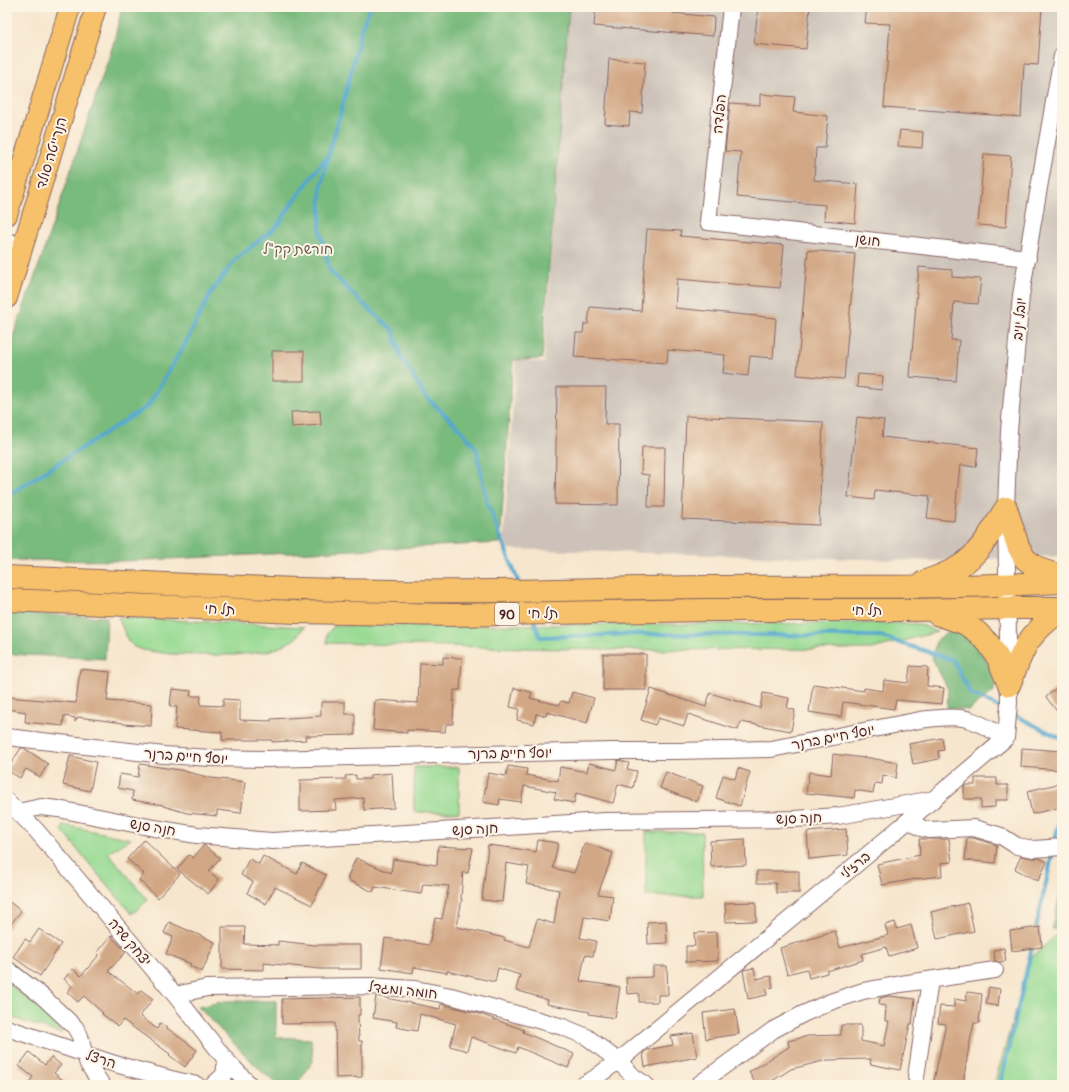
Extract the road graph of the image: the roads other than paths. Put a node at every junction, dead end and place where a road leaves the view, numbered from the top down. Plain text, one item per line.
1 (96, 7) edge
2 (730, 7) edge
3 (68, 10) edge
4 (1062, 56) edge
5 (8, 206) edge
6 (708, 222) joint
7 (15, 244) edge
8 (1028, 258) junction
9 (7, 298) edge
10 (1006, 508) junction
11 (7, 577) edge
12 (1062, 577) edge
13 (1062, 582) edge
14 (1008, 585) junction
15 (912, 587) junction
16 (7, 600) edge
17 (1008, 608) junction
18 (1062, 609) edge
19 (923, 610) junction
20 (1009, 685) junction
21 (7, 738) edge
22 (1006, 738) junction
23 (935, 799) junction
24 (12, 807) edge
25 (909, 820) junction
26 (1062, 847) edge
27 (7, 969) edge
28 (995, 970) dead end
29 (930, 980) junction
30 (175, 995) junction
31 (7, 1028) edge
32 (84, 1053) junction
33 (226, 1060) junction
34 (618, 1060) junction
35 (916, 1077) dead end
36 (102, 1085) edge
37 (197, 1085) edge
38 (213, 1085) edge
39 (250, 1085) edge
40 (583, 1085) edge
41 (646, 1085) edge
42 (698, 1085) edge

1 - 7 main road, הנרייטה סולד
2 - 6 street, הפלדה
3 - 5 main road, הנרייטה סולד
4 - 8 street, יובל יניב
6 - 8 street, חושן
7 - 9 main road, הנרייטה סולד
8 - 10 street, יובל יניב
10 - 12 highway
10 - 14 street, יובל יניב
10 - 15 highway
11 - 15 highway, תל חי / 90
13 - 14 highway, 90
14 - 15 highway, תל חי / 90
14 - 17 street
16 - 19 highway, תל חי / 90
17 - 18 highway, 90
17 - 19 highway, תל חי / 90
17 - 20 street
18 - 20 highway
19 - 20 highway
20 - 22 street
21 - 22 street, יוסף חיים ברנר
22 - 23 street, ברזילי
23 - 24 street, חנה סנש
23 - 25 street, ברזילי
24 - 30 street, יצחק שדה
25 - 26 street
25 - 34 street, ברזילי
27 - 32 street
28 - 29 street
29 - 35 street
29 - 42 street
30 - 33 street, יצחק שדה
30 - 34 street, חומה ומגדל
31 - 32 street, הרצל
32 - 36 street
32 - 37 street, הרצל
33 - 38 street
33 - 39 street, יצחק שדה
34 - 40 street, ברזילי
34 - 41 street, חומה ומגדל

